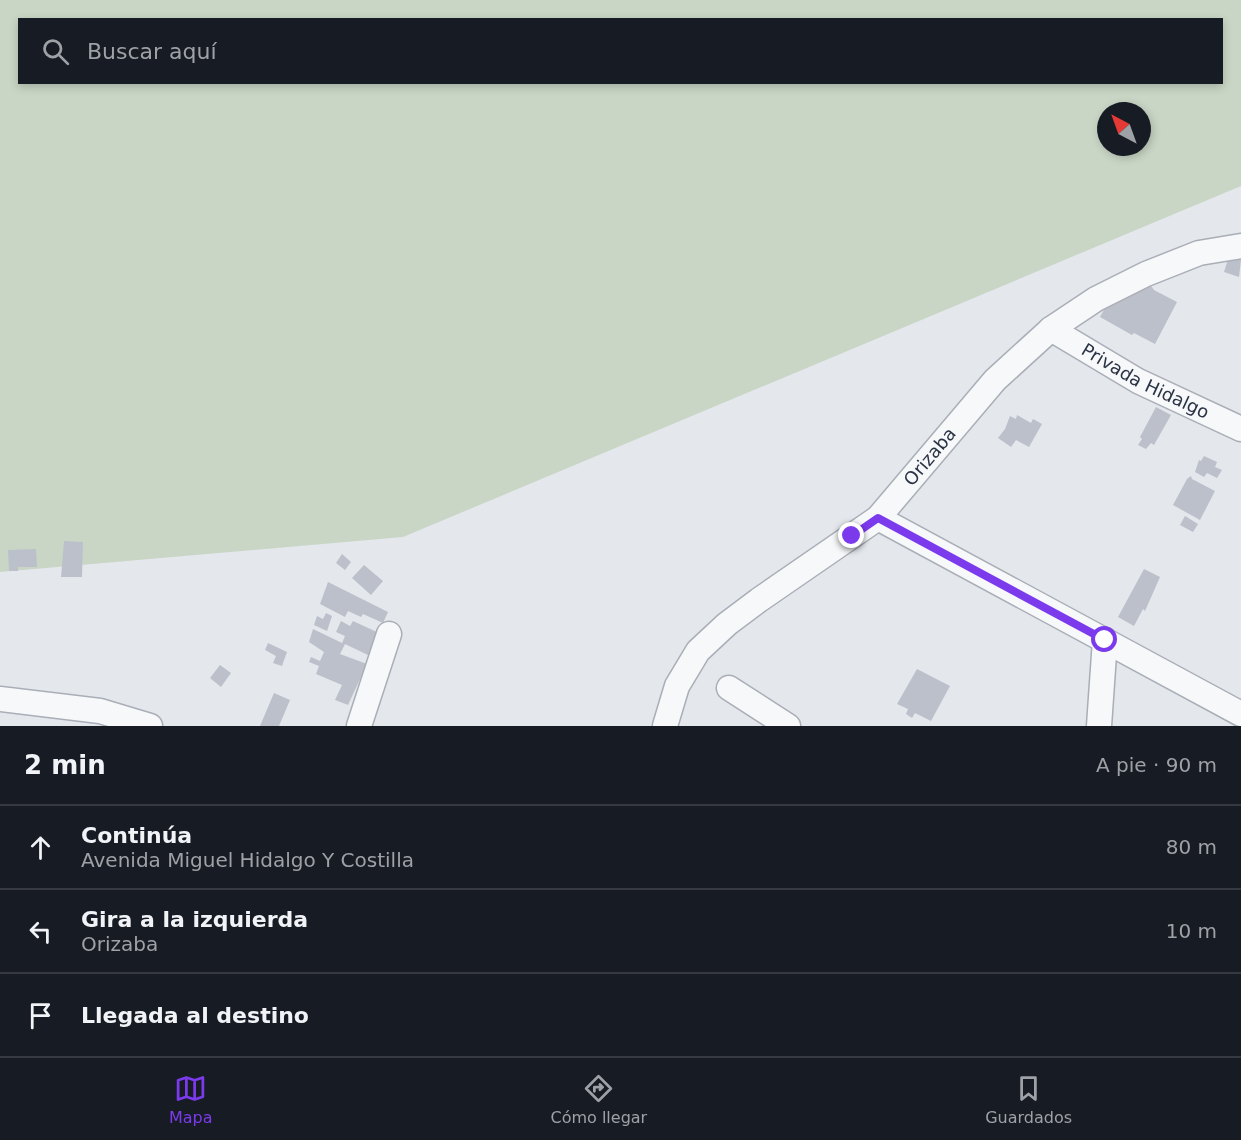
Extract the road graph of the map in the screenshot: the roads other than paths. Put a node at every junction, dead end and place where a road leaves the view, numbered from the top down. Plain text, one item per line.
1 (1241, 246) edge
2 (1051, 329) junction
3 (1241, 429) edge
4 (878, 518) junction
5 (389, 633) dead end
6 (1105, 640) junction
7 (729, 688) dead end
8 (0, 699) edge
9 (1241, 714) edge
10 (150, 726) edge
11 (359, 726) edge
12 (665, 726) edge
13 (788, 726) edge
14 (1100, 726) edge

1 - 2 street, Orizaba
2 - 3 street, Privada Hidalgo
2 - 4 street, Orizaba
4 - 6 street
4 - 12 street, Orizaba
5 - 11 street
6 - 9 street
6 - 14 street
7 - 13 street
8 - 10 street

